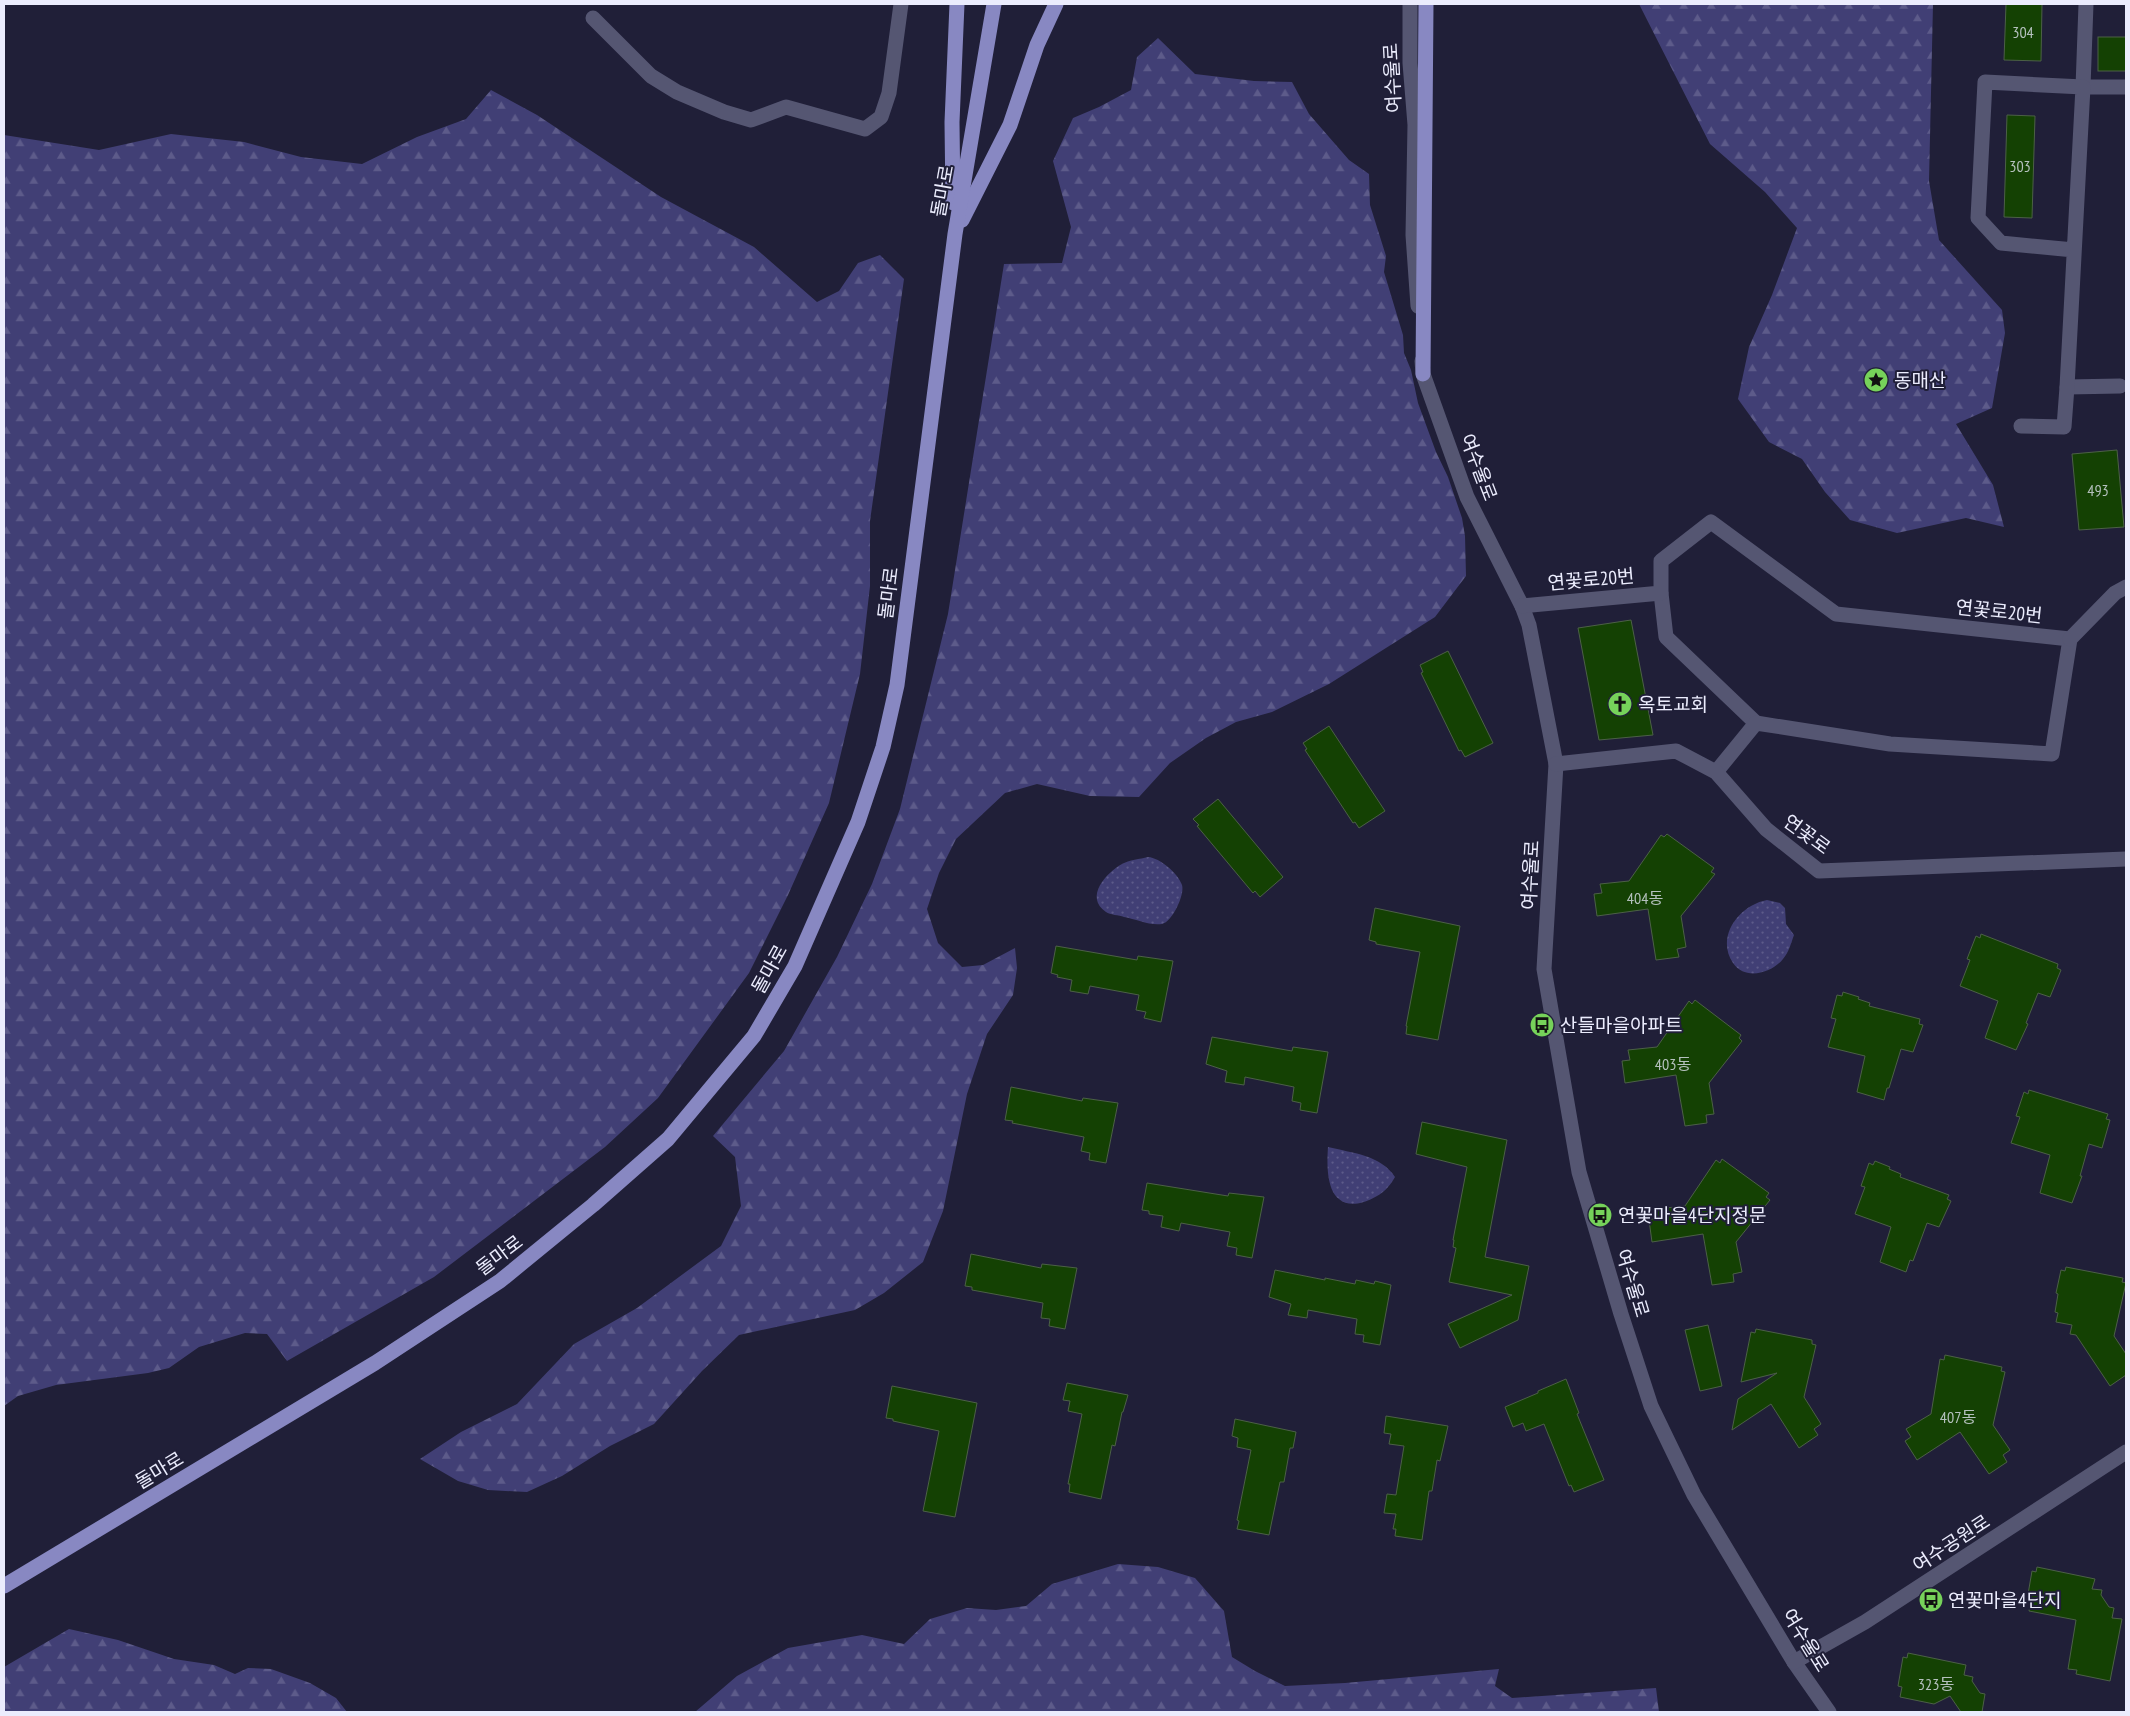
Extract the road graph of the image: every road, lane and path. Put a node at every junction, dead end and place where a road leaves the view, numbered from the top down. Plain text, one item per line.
1 (901, 4) edge
2 (957, 4) edge
3 (994, 4) edge
4 (1056, 4) edge
5 (1410, 4) edge
6 (1426, 4) edge
7 (2086, 4) edge
8 (593, 18) dead end
9 (2082, 87) junction
10 (2126, 87) edge
11 (954, 234) junction
12 (2074, 250) junction
13 (1423, 374) junction
14 (2067, 386) junction
15 (2120, 386) dead end
16 (2021, 426) dead end
17 (2126, 587) edge
18 (1661, 592) junction
19 (1522, 606) junction
20 (2070, 639) junction
21 (1756, 723) junction
22 (1556, 764) junction
23 (1716, 772) junction
24 (2126, 859) edge
25 (2126, 1452) edge
26 (4, 1586) edge
27 (1794, 1662) junction
28 (1829, 1712) edge

1 - 8 street
2 - 11 main road
3 - 11 main road, 돌마로
4 - 11 main road
5 - 13 street, 여수울로
6 - 13 main road
7 - 9 street
9 - 10 street
9 - 12 street
9 - 12 street
11 - 26 main road, 돌마로
12 - 14 street
13 - 19 street, 여수울로
14 - 15 street
14 - 16 street
17 - 20 street
18 - 19 street, 연꽃로20번
18 - 20 street, 연꽃로20번
18 - 21 street
19 - 22 street, 여수울로
20 - 21 street
21 - 23 street
22 - 23 street, 연꽃로
22 - 27 street, 여수울로
23 - 24 street, 연꽃로
25 - 27 street, 여수공원로
27 - 28 street, 여수울로

